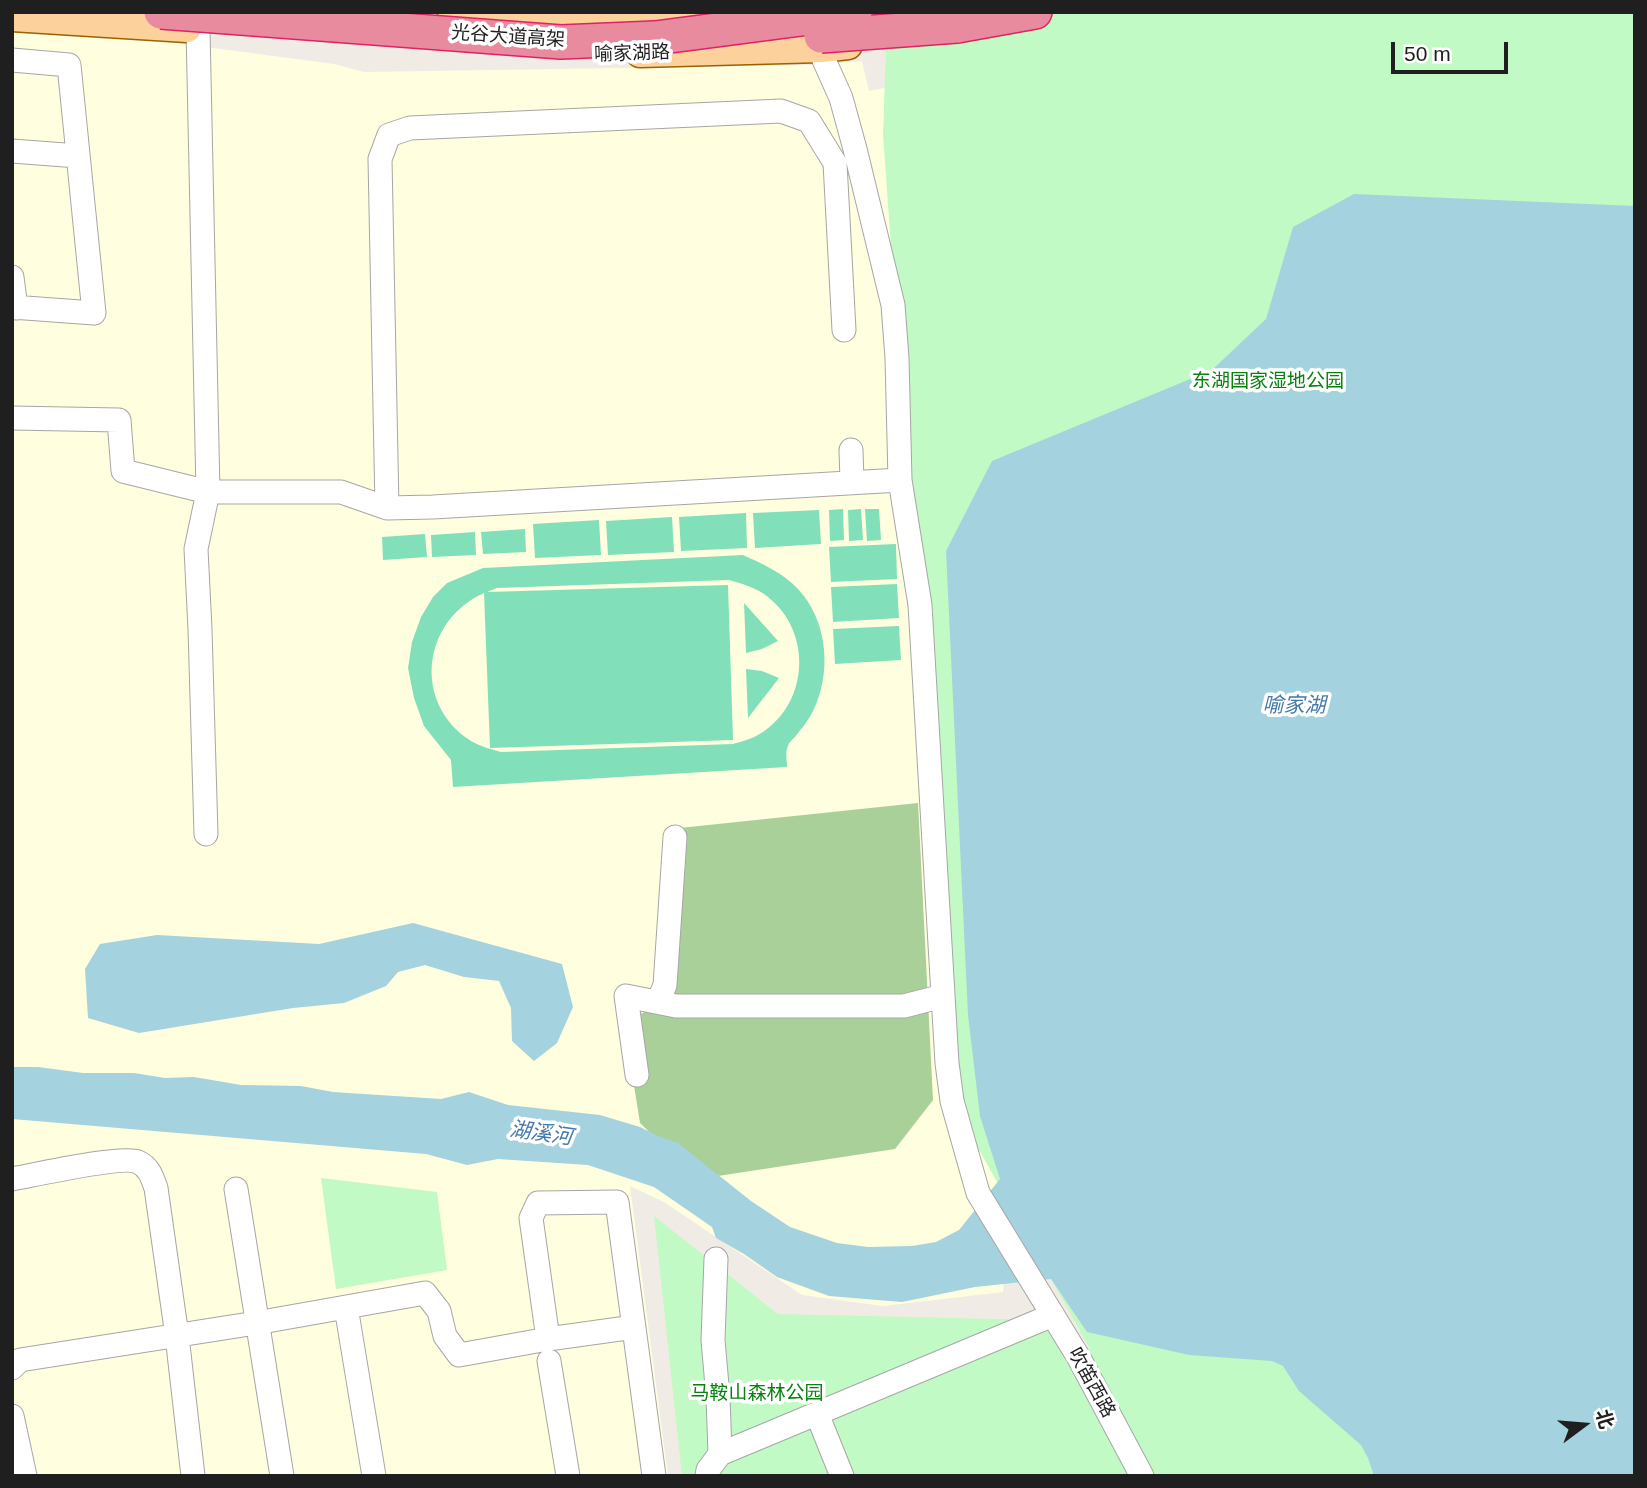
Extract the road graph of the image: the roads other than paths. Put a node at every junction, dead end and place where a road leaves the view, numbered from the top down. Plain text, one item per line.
1 (161, 12) edge
2 (282, 12) edge
3 (452, 12) edge
4 (689, 12) edge
5 (779, 12) edge
6 (811, 12) edge
7 (855, 12) edge
8 (1038, 12) edge
9 (12, 17) edge
10 (198, 29) junction
11 (655, 38) junction
12 (821, 48) junction
13 (12, 60) edge
14 (12, 151) edge
15 (78, 156) junction
16 (12, 276) edge
17 (14, 307) edge
18 (844, 330) dead end
19 (12, 418) edge
20 (851, 450) dead end
21 (900, 480) junction
22 (852, 481) junction
23 (208, 492) junction
24 (387, 508) junction
25 (206, 834) dead end
26 (675, 837) dead end
27 (943, 996) junction
28 (658, 1002) junction
29 (637, 1075) dead end
30 (12, 1179) edge
31 (236, 1189) dead end
32 (716, 1259) dead end
33 (346, 1307) junction
34 (1052, 1315) junction
35 (257, 1323) junction
36 (634, 1327) junction
37 (177, 1336) junction
38 (549, 1350) junction
39 (12, 1368) edge
40 (817, 1414) junction
41 (12, 1416) edge
42 (720, 1454) junction
43 (24, 1476) edge
44 (193, 1476) edge
45 (282, 1476) edge
46 (374, 1476) edge
47 (568, 1476) edge
48 (654, 1476) edge
49 (707, 1476) edge
50 (842, 1476) edge
51 (1142, 1476) edge

1 - 11 highway, 光谷大道高架, bridge
2 - 5 highway, 光谷大道高架
3 - 4 main road, 喻家湖路
6 - 12 street, 吹笛西路
7 - 11 highway, 光谷大道高架, bridge
8 - 11 highway, bridge
8 - 12 main road, 喻家湖路
9 - 10 main road, 喻家湖路
10 - 12 main road, 喻家湖路
10 - 23 street
12 - 21 street, 吹笛西路
13 - 15 street
14 - 15 street
15 - 17 street
16 - 17 street
18 - 24 street
19 - 23 street
20 - 22 street
21 - 22 street
21 - 27 street, 吹笛西路
22 - 24 street
23 - 24 street
23 - 25 street
26 - 28 street
27 - 28 street
27 - 34 street, 吹笛西路
28 - 29 street
30 - 37 street
31 - 35 street
32 - 42 street
33 - 35 street
33 - 38 street
33 - 46 street
34 - 40 street
34 - 51 street, 吹笛西路
35 - 37 street
35 - 45 street
36 - 38 street
36 - 38 street
36 - 48 street
37 - 39 street
37 - 44 street
38 - 47 street
40 - 42 street
40 - 50 street
41 - 43 street
42 - 49 street

